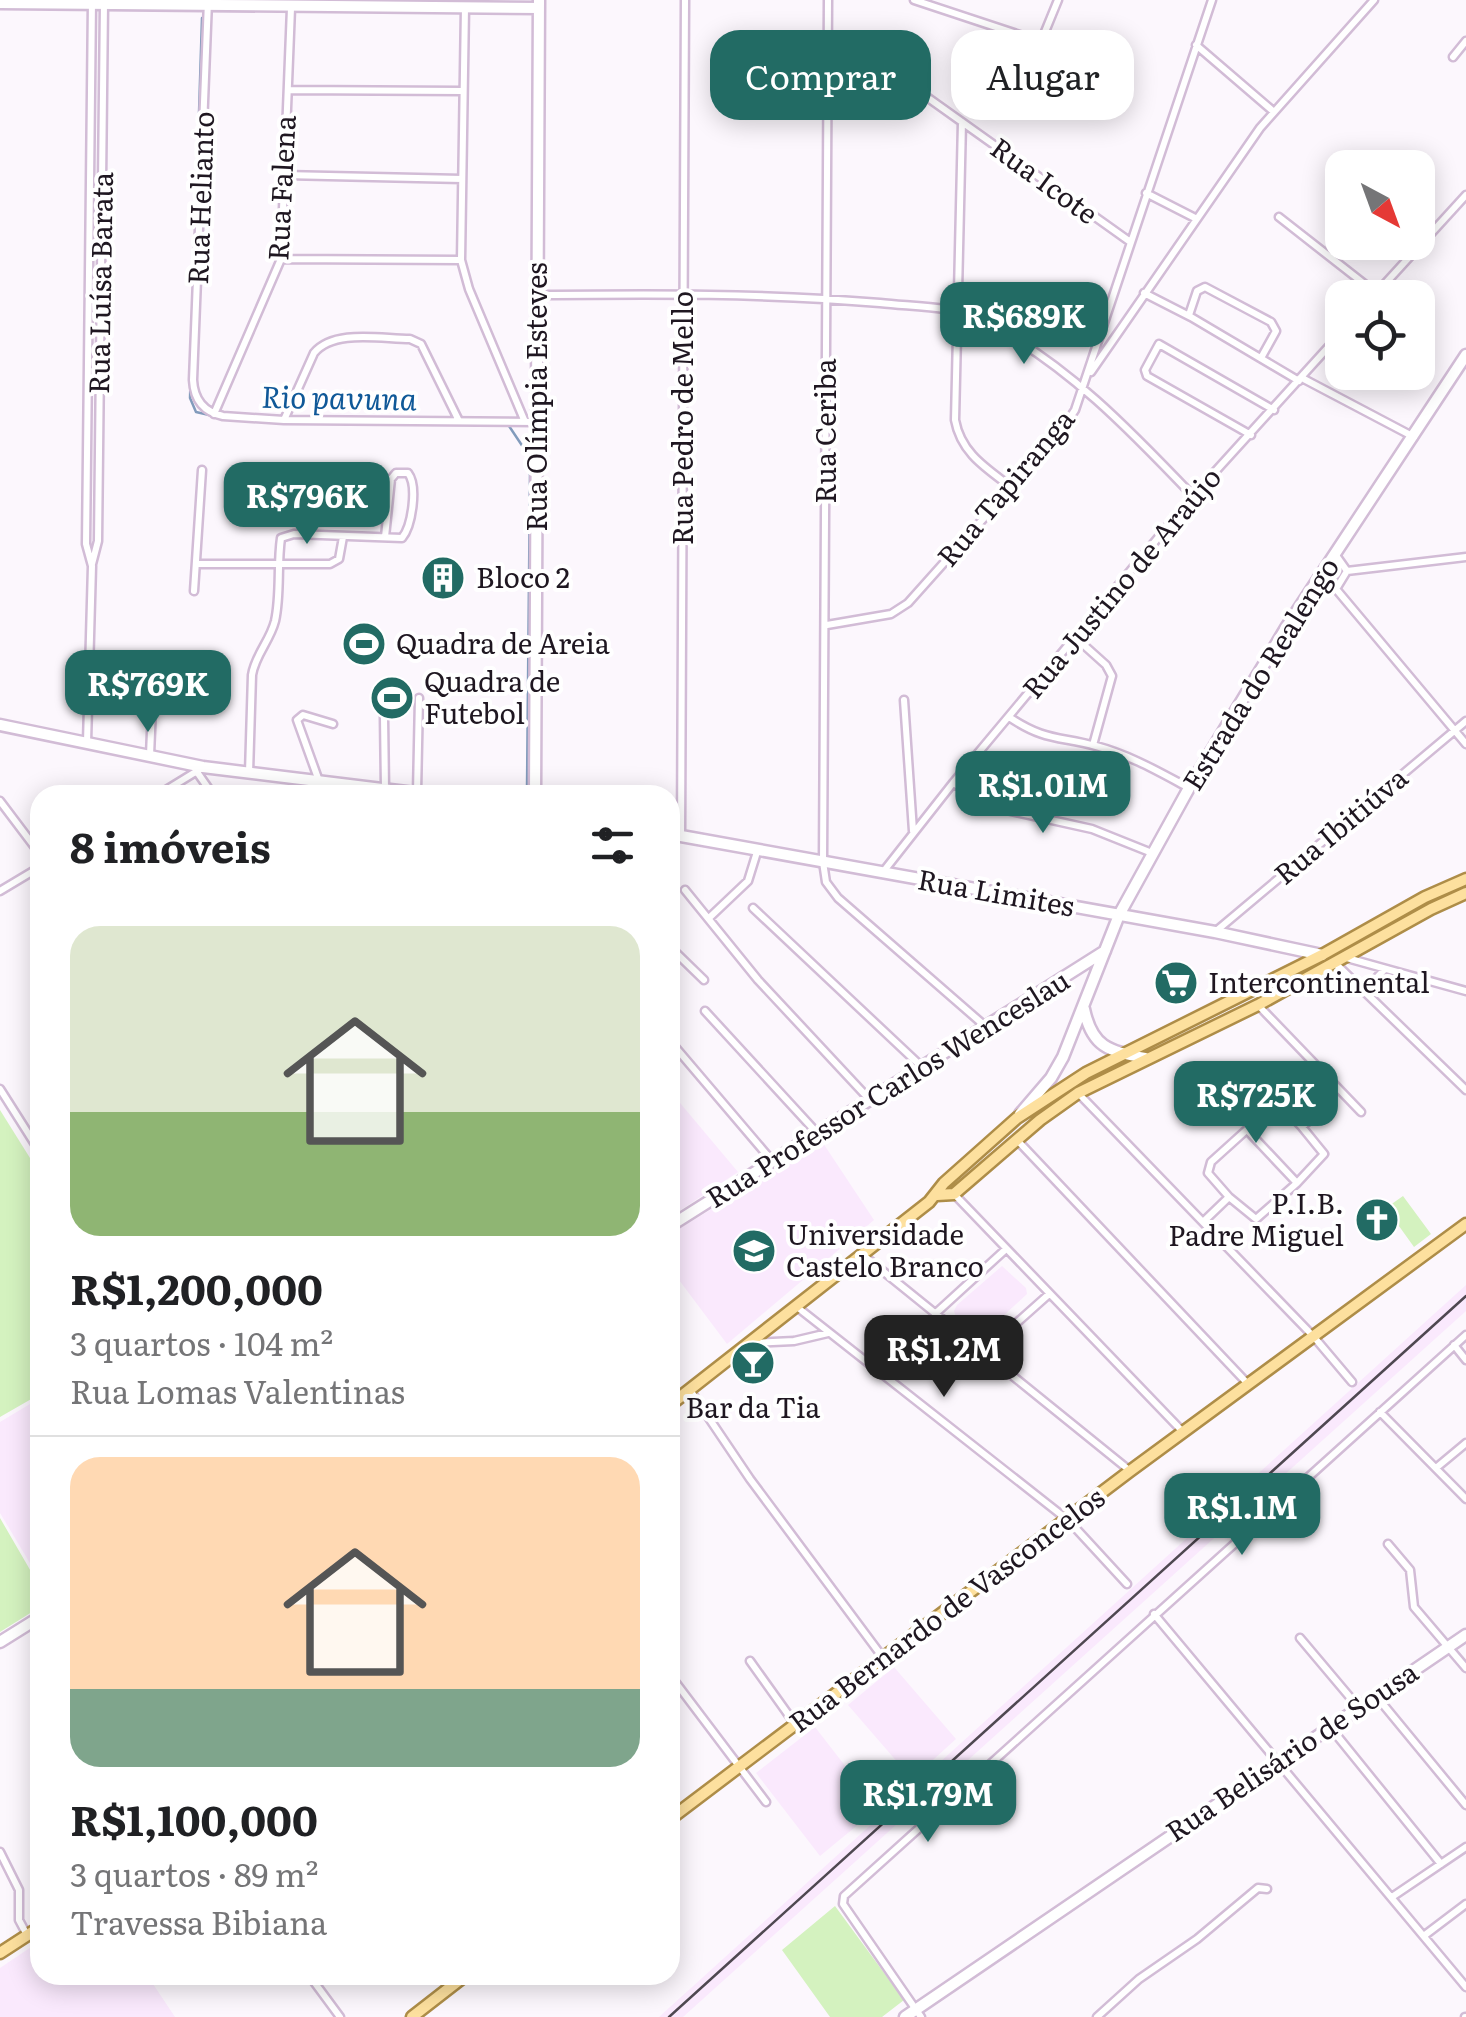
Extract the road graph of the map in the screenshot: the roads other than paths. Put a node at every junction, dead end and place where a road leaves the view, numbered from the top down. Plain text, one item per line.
1 (686, 0) edge
2 (828, 0) edge
3 (914, 0) edge
4 (1058, 0) edge
5 (1212, 0) edge
6 (1374, 0) edge
7 (0, 2) edge
8 (98, 2) edge
9 (208, 3) edge
10 (539, 4) edge
11 (465, 7) junction
12 (291, 8) junction
13 (1003, 30) edge
14 (1046, 30) edge
15 (1466, 42) edge
16 (1196, 44) junction
17 (1453, 56) dead end
18 (288, 90) junction
19 (463, 91) junction
20 (931, 100) edge
21 (1274, 112) junction
22 (962, 122) junction
23 (284, 175) junction
24 (462, 180) junction
25 (1146, 193) junction
26 (1466, 196) edge
27 (1279, 216) dead end
28 (1195, 218) junction
29 (1129, 242) junction
30 (282, 259) junction
31 (461, 260) junction
32 (1355, 280) edge
33 (1389, 280) edge
34 (683, 294) junction
35 (1144, 294) junction
36 (538, 295) junction
37 (825, 298) junction
38 (956, 310) junction
39 (1189, 316) junction
40 (1325, 351) edge
41 (1466, 355) edge
42 (1261, 358) junction
43 (1300, 379) junction
44 (1084, 384) junction
45 (1274, 410) junction
46 (214, 414) junction
47 (284, 420) junction
48 (460, 421) junction
49 (531, 422) junction
50 (1251, 435) junction
51 (1414, 437) junction
52 (202, 470) dead end
53 (1011, 487) junction
54 (1193, 496) junction
55 (343, 537) junction
56 (385, 538) junction
57 (1335, 554) junction
58 (1466, 556) edge
59 (94, 558) junction
60 (198, 564) junction
61 (279, 566) junction
62 (1347, 570) junction
63 (1312, 589) junction
64 (1336, 589) junction
65 (194, 592) dead end
66 (827, 625) junction
67 (1076, 638) junction
68 (154, 662) dead end
69 (419, 698) dead end
70 (904, 700) dead end
71 (384, 717) dead end
72 (1009, 717) junction
73 (1466, 720) edge
74 (333, 724) dead end
75 (0, 726) edge
76 (1454, 730) junction
77 (87, 742) junction
78 (1466, 744) edge
79 (1093, 745) junction
80 (150, 756) junction
81 (200, 770) junction
82 (249, 774) junction
83 (319, 782) junction
84 (953, 783) junction
85 (175, 785) edge
86 (208, 785) edge
87 (344, 785) edge
88 (385, 785) edge
89 (417, 785) edge
90 (535, 785) edge
91 (677, 785) edge
92 (1189, 788) junction
93 (0, 801) edge
94 (913, 831) junction
95 (680, 836) edge
96 (30, 841) edge
97 (757, 852) junction
98 (1152, 854) junction
99 (824, 862) junction
100 (30, 872) edge
101 (882, 873) junction
102 (1466, 880) edge
103 (685, 890) dead end
104 (0, 891) edge
105 (1466, 893) edge
106 (753, 908) dead end
107 (1119, 915) junction
108 (708, 918) junction
109 (1215, 932) junction
110 (1105, 951) junction
111 (1322, 955) junction
112 (680, 957) edge
113 (1340, 960) junction
114 (1384, 970) junction
115 (1072, 972) junction
116 (704, 980) dead end
117 (1092, 984) junction
118 (1364, 990) junction
119 (1466, 991) edge
120 (1258, 1005) junction
121 (1084, 1008) junction
122 (705, 1011) dead end
123 (986, 1027) junction
124 (680, 1053) edge
125 (1122, 1053) junction
126 (1145, 1058) junction
127 (923, 1068) junction
128 (0, 1089) edge
129 (1466, 1090) edge
130 (1078, 1093) junction
131 (871, 1100) junction
132 (1319, 1111) dead end
133 (1361, 1112) dead end
134 (1016, 1118) junction
135 (1302, 1127) junction
136 (1247, 1130) junction
137 (818, 1134) junction
138 (30, 1136) edge
139 (1018, 1141) junction
140 (774, 1162) junction
141 (1297, 1182) junction
142 (944, 1183) junction
143 (954, 1194) junction
144 (937, 1195) junction
145 (1230, 1197) junction
146 (680, 1220) edge
147 (1203, 1222) junction
148 (1466, 1224) edge
149 (1006, 1249) junction
150 (862, 1254) junction
151 (1048, 1294) junction
152 (797, 1308) junction
153 (936, 1313) junction
154 (830, 1333) junction
155 (1466, 1334) edge
156 (1314, 1337) junction
157 (750, 1344) junction
158 (1454, 1345) junction
159 (984, 1352) junction
160 (1466, 1360) edge
161 (1352, 1382) dead end
162 (1249, 1385) junction
163 (690, 1390) junction
164 (680, 1398) edge
165 (1380, 1412) junction
166 (1184, 1432) junction
167 (1466, 1443) edge
168 (1436, 1468) junction
169 (1130, 1471) junction
170 (1466, 1499) edge
171 (1069, 1520) junction
172 (1388, 1544) dead end
173 (1127, 1584) dead end
174 (1154, 1614) junction
175 (30, 1623) edge
176 (1466, 1634) edge
177 (1300, 1638) dead end
178 (0, 1642) edge
179 (1448, 1647) junction
180 (887, 1657) junction
181 (750, 1661) dead end
182 (1466, 1668) edge
183 (680, 1689) edge
184 (1376, 1696) junction
185 (1359, 1708) junction
186 (796, 1725) junction
187 (1330, 1727) junction
188 (1277, 1762) junction
189 (739, 1767) junction
190 (766, 1802) dead end
191 (1466, 1805) edge
192 (680, 1811) edge
193 (1466, 1847) edge
194 (0, 1852) edge
195 (1441, 1864) junction
196 (1267, 1888) dead end
197 (1392, 1897) junction
198 (1466, 1904) edge
199 (30, 1933) edge
200 (26, 1935) junction
201 (1426, 1935) junction
202 (0, 1953) edge
203 (316, 1985) edge
204 (453, 1985) edge
205 (1466, 1987) edge
206 (914, 2015) edge
207 (340, 2017) edge
208 (412, 2017) edge
209 (1097, 2017) edge

1 - 34 street, Rua Pedro de Mello
2 - 37 street, Rua Ceriba
3 - 13 street
4 - 14 street
5 - 16 street, Rua Tapiranga
6 - 21 street
7 - 8 street
8 - 9 street
8 - 59 street, Rua Luísa Barata
8 - 59 street, Rua Luísa Barata
9 - 12 street
9 - 46 street, Rua Helianto
10 - 11 street
10 - 36 street, Rua Olímpia Esteves
11 - 12 street
11 - 19 street
12 - 18 street, Rua Falena
15 - 17 street
16 - 21 street
16 - 25 street, Rua Tapiranga
18 - 19 street
18 - 23 street, Rua Falena
19 - 24 street
20 - 22 street, Rua Icote
21 - 28 street
22 - 29 street, Rua Icote
22 - 38 street
23 - 24 street
23 - 30 street, Rua Falena
24 - 31 street
25 - 28 street
25 - 29 street, Rua Tapiranga
26 - 33 street
27 - 32 street
28 - 35 street
29 - 44 street, Rua Tapiranga
30 - 31 street
30 - 46 street, Rua Falena
31 - 49 street
34 - 36 street
34 - 37 street
34 - 91 street, Rua Pedro de Mello
35 - 39 street
35 - 44 street
36 - 49 street, Rua Olímpia Esteves
37 - 38 street
37 - 66 street, Rua Ceriba
38 - 44 street
38 - 53 street
39 - 42 street
39 - 42 street
40 - 43 street, Rua Justino de Araújo
41 - 51 street, Estrada do Realengo
42 - 43 street
43 - 45 street, Rua Justino de Araújo
43 - 51 street
44 - 53 street, Rua Tapiranga
44 - 54 street
45 - 50 street, Rua Justino de Araújo
45 - 50 street
46 - 47 street
47 - 48 street
47 - 48 street
48 - 49 street
49 - 90 street, Rua Olímpia Esteves
50 - 54 street, Rua Justino de Araújo
51 - 57 street, Estrada do Realengo
52 - 60 street
53 - 66 street, Rua Tapiranga
54 - 67 street, Rua Justino de Araújo
55 - 56 street
55 - 61 street
55 - 61 street
56 - 56 street
57 - 62 street
57 - 63 street, Estrada do Realengo
58 - 62 street
59 - 77 street, Rua Luísa Barata
60 - 61 street
60 - 65 street
61 - 82 street
62 - 64 street
63 - 64 street
63 - 92 street, Estrada do Realengo
64 - 76 street
66 - 99 street, Rua Ceriba
67 - 72 street, Rua Justino de Araújo
67 - 79 street
68 - 80 street
69 - 89 street
70 - 94 street
71 - 88 street
72 - 79 street
72 - 84 street, Rua Justino de Araújo
73 - 76 street, Rua Ibitiúva
74 - 83 street
75 - 77 street
76 - 78 street
76 - 109 street, Rua Ibitiúva
77 - 80 street
79 - 92 street
80 - 81 street
81 - 82 street
81 - 85 street
81 - 86 street
82 - 83 street
83 - 87 street
84 - 94 street, Rua Justino de Araújo
84 - 98 street
92 - 98 street, Estrada do Realengo
93 - 96 street
94 - 101 street, Rua Justino de Araújo
95 - 97 street, Rua Limites
97 - 99 street, Rua Limites
97 - 108 street
98 - 107 street, Estrada do Realengo
99 - 101 street, Rua Limites
99 - 123 street
100 - 104 street
101 - 107 street, Rua Limites
102 - 111 main road
103 - 108 street
105 - 113 main road
106 - 127 street
107 - 109 street, Rua Limites
107 - 110 street, Estrada do Realengo
108 - 131 street
109 - 111 street, Rua Limites
110 - 115 street, Rua Professor Carlos Wenceslau
110 - 117 street, Estrada do Realengo
111 - 125 main road
112 - 116 street
113 - 114 street
113 - 118 street
113 - 120 main road
114 - 118 street
114 - 119 street
115 - 117 street
115 - 123 street, Rua Professor Carlos Wenceslau
117 - 121 street, Estrada do Realengo
118 - 129 street
120 - 126 main road
120 - 133 street
121 - 125 street
121 - 134 street, Estrada do Realengo
122 - 137 street
123 - 127 street, Rua Professor Carlos Wenceslau
124 - 140 street
125 - 126 street
125 - 134 main road
126 - 130 main road
127 - 131 street, Rua Professor Carlos Wenceslau
128 - 138 street
130 - 139 main road
130 - 147 street
131 - 137 street, Rua Professor Carlos Wenceslau
132 - 135 street
134 - 142 main road
135 - 136 street
135 - 141 street
136 - 141 street
136 - 145 street
137 - 140 street, Rua Professor Carlos Wenceslau
139 - 143 main road
139 - 162 street
140 - 146 street, Rua Professor Carlos Wenceslau
141 - 145 street
142 - 143 street
142 - 144 main road
143 - 144 main road
143 - 149 street
144 - 150 main road
145 - 147 street
147 - 156 street
148 - 156 main road, Rua Bernardo de Vasconcelos
149 - 151 street
149 - 153 street
150 - 152 main road
150 - 153 street
151 - 159 street
151 - 166 street
152 - 154 street
152 - 157 main road
153 - 159 street
154 - 157 street
154 - 171 street
155 - 158 street
156 - 161 street
156 - 162 main road, Rua Bernardo de Vasconcelos
157 - 163 main road
158 - 160 street
158 - 165 street
159 - 169 street
162 - 166 main road, Rua Bernardo de Vasconcelos
163 - 164 main road
163 - 180 street
165 - 168 street
165 - 174 street
166 - 169 main road, Rua Bernardo de Vasconcelos
167 - 168 street
168 - 170 street
169 - 171 main road, Rua Bernardo de Vasconcelos
171 - 173 street
171 - 180 main road, Rua Bernardo de Vasconcelos
172 - 179 street
174 - 188 street
174 - 206 street
175 - 178 street
176 - 179 street, Rua Belisário de Sousa
177 - 185 street
179 - 182 street
179 - 184 street, Rua Belisário de Sousa
180 - 186 main road, Rua Bernardo de Vasconcelos
181 - 186 street
183 - 189 street
184 - 185 street, Rua Belisário de Sousa
184 - 191 street
185 - 187 street, Rua Belisário de Sousa
186 - 189 main road, Rua Bernardo de Vasconcelos
187 - 188 street, Rua Belisário de Sousa
187 - 195 street
188 - 197 street
188 - 206 street, Rua Belisário de Sousa
189 - 190 street
189 - 192 main road, Rua Bernardo de Vasconcelos
193 - 195 street
194 - 200 street
195 - 197 street
196 - 209 street
197 - 201 street
198 - 201 street
199 - 200 main road
200 - 202 main road
201 - 205 street
203 - 207 street
204 - 208 main road

